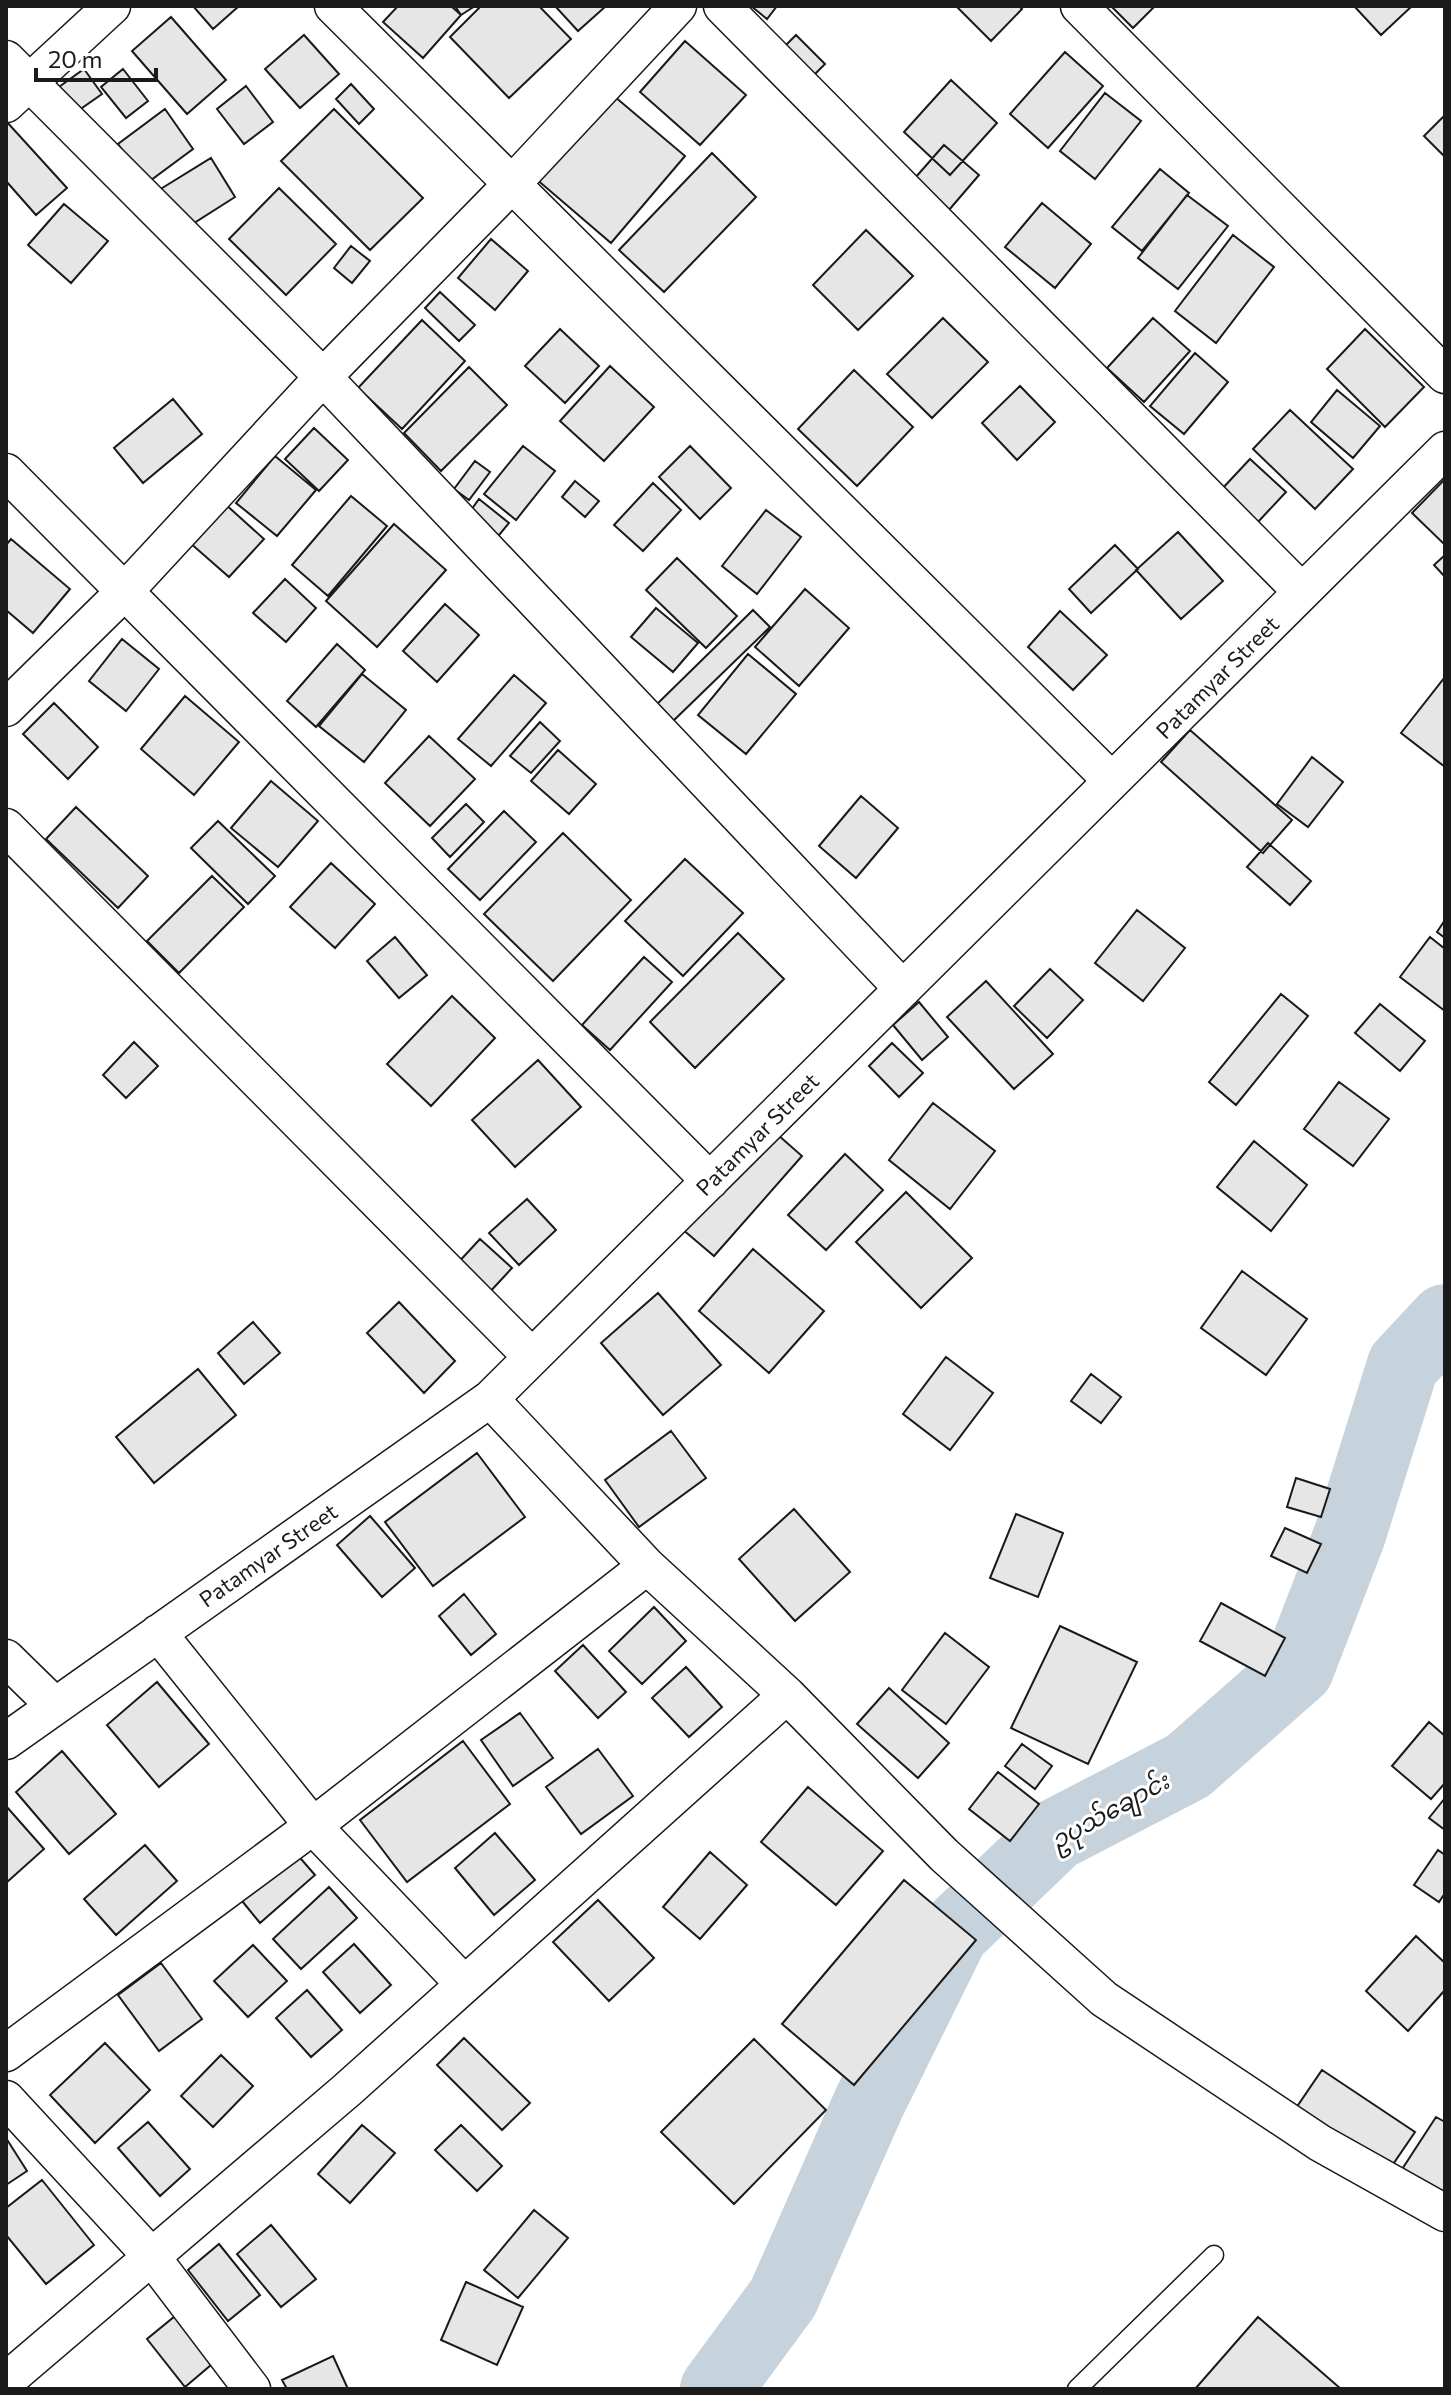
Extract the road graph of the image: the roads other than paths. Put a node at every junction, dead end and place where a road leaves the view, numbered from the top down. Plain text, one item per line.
1 (112, 6) edge
2 (333, 6) edge
3 (678, 6) edge
4 (722, 6) edge
5 (1079, 6) edge
6 (14, 82) edge
7 (511, 185) junction
8 (1445, 375) edge
9 (323, 377) junction
10 (1445, 450) edge
11 (6, 472) edge
12 (124, 592) junction
13 (1302, 592) junction
14 (6, 708) edge
15 (1112, 781) junction
16 (6, 827) edge
17 (903, 989) junction
18 (710, 1181) junction
19 (532, 1357) junction
20 (490, 1399) junction
21 (647, 1566) junction
22 (158, 1633) junction
23 (6, 1658) edge
24 (787, 1695) junction
25 (55, 1706) junction
26 (6, 1741) edge
27 (313, 1826) junction
28 (464, 1984) junction
29 (6, 2053) edge
30 (6, 2099) edge
31 (1445, 2213) edge
32 (1214, 2255) dead end
33 (151, 2256) junction
34 (6, 2381) edge
35 (252, 2389) edge
36 (1077, 2389) edge

1 - 6 street
2 - 7 street
3 - 7 street
4 - 13 street
5 - 8 street
6 - 9 street
7 - 9 street
7 - 15 street
9 - 12 street
9 - 17 street
10 - 13 street, Patamyar Street
11 - 12 street
12 - 14 street
12 - 18 street
13 - 15 street, Patamyar Street
15 - 17 street, Patamyar Street
16 - 19 street
17 - 18 street, Patamyar Street
18 - 19 street, Patamyar Street
19 - 20 street, Patamyar Street
20 - 21 street
20 - 22 street, Patamyar Street
21 - 24 street
21 - 27 street
22 - 25 street, Patamyar Street
22 - 27 street
23 - 25 street
24 - 28 street
24 - 31 street
25 - 26 street, Patamyar Street
27 - 28 street
27 - 29 street
28 - 33 street
30 - 33 street
32 - 36 lane
33 - 34 street
33 - 35 street

